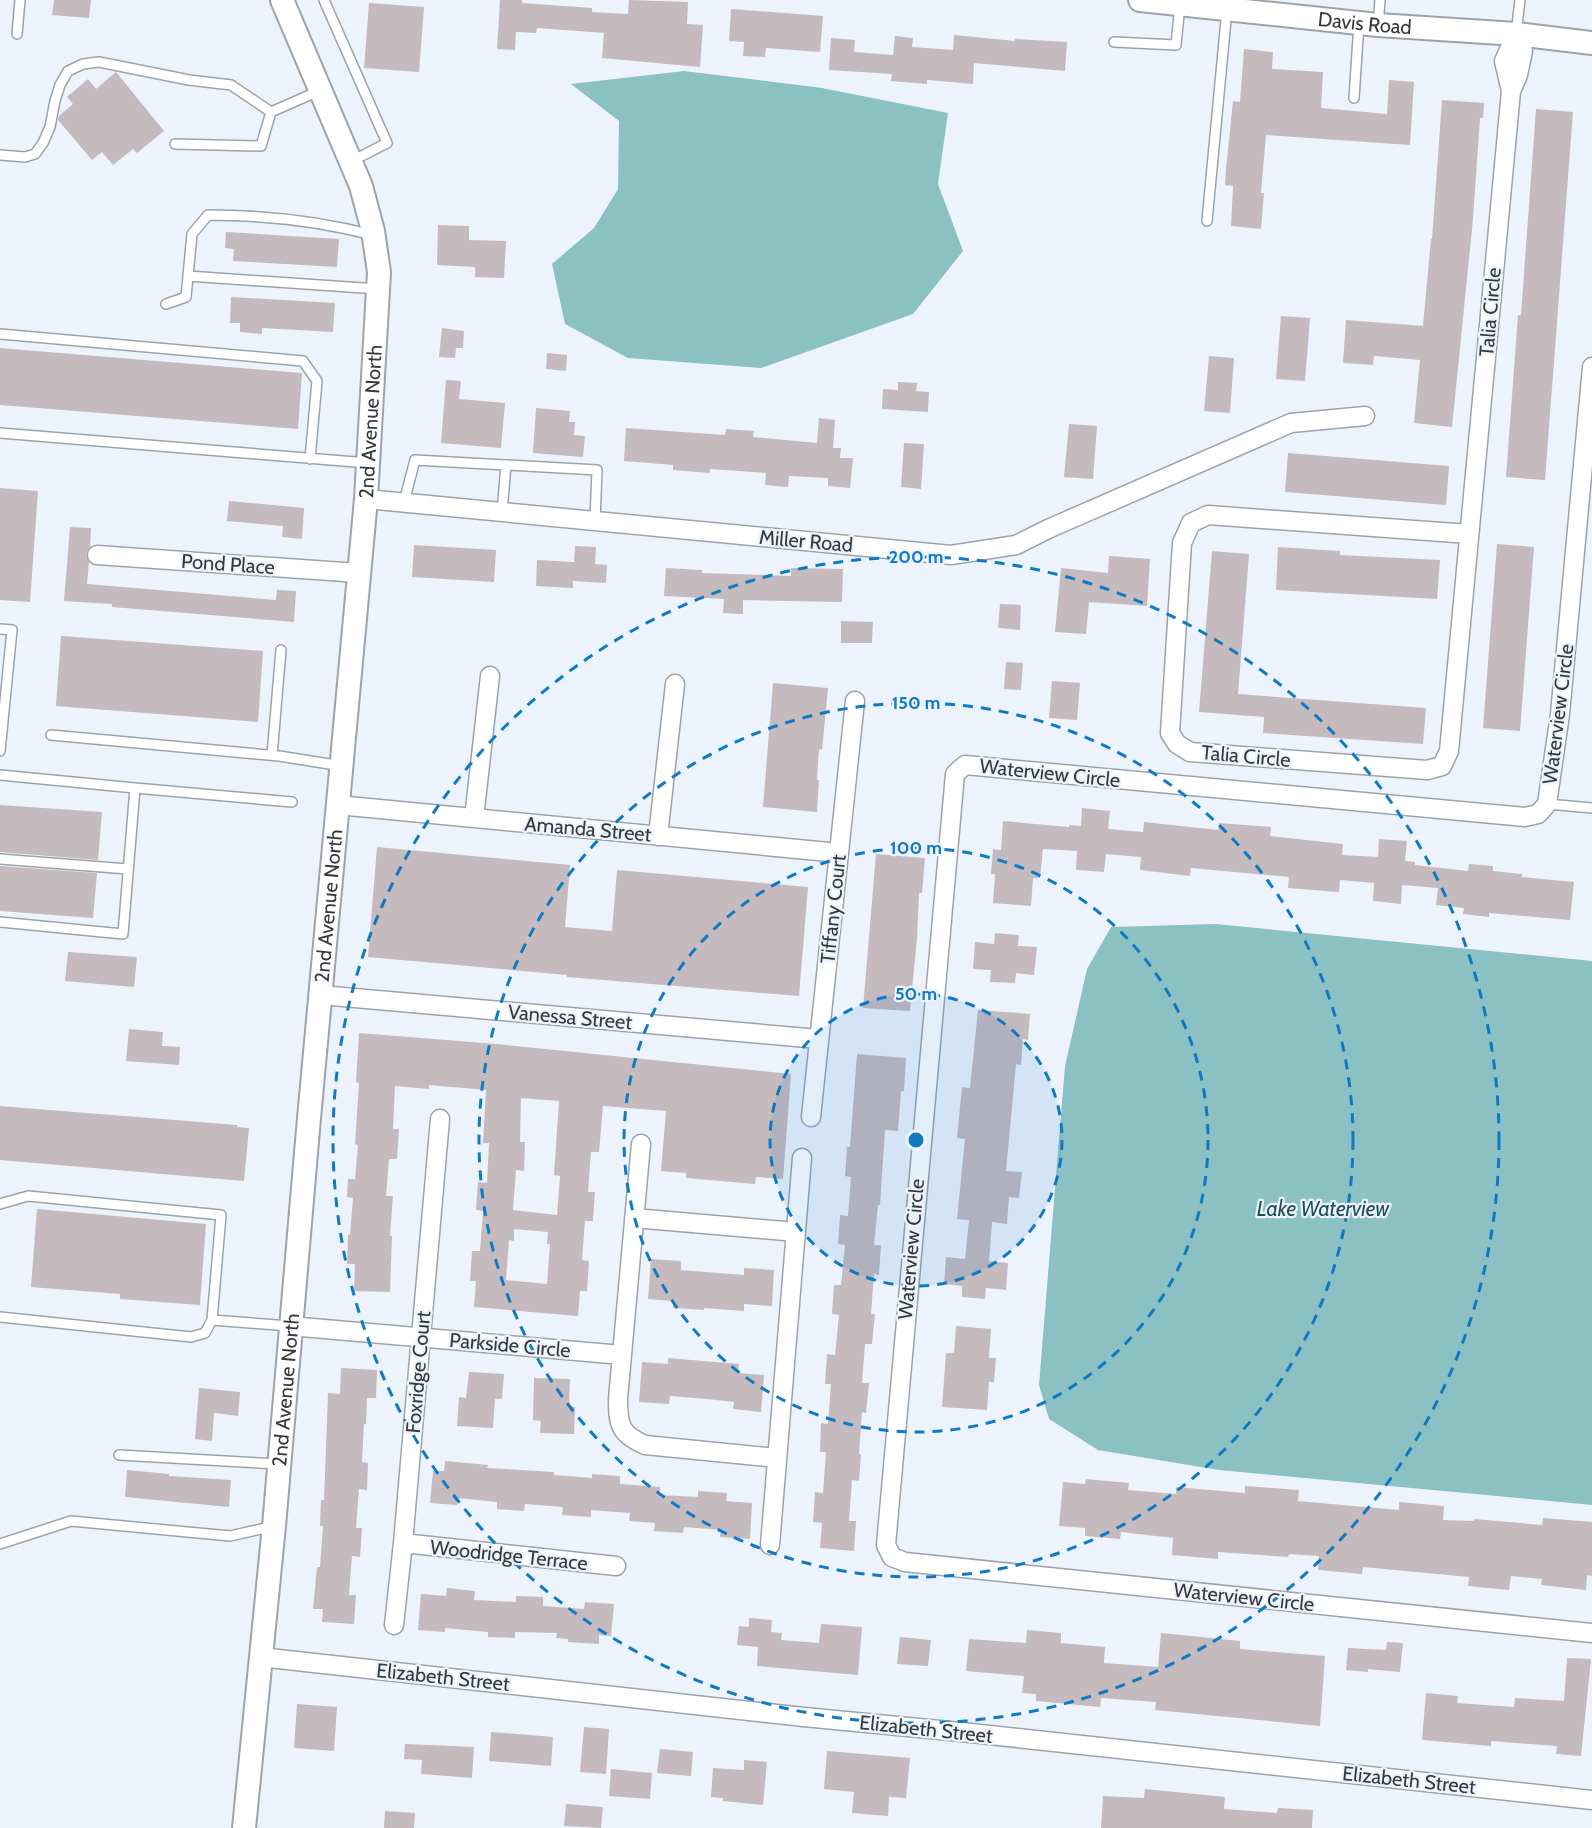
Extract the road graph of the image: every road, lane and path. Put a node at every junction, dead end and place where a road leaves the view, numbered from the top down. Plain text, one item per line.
1 (20, 0) edge
2 (282, 0) edge
3 (324, 0) edge
4 (1140, 0) edge
5 (1380, 0) edge
6 (1520, 0) edge
7 (1180, 4) junction
8 (1227, 9) junction
9 (1369, 24) junction
10 (17, 34) dead end
11 (1516, 34) junction
12 (1114, 42) dead end
13 (1592, 43) edge
14 (321, 90) junction
15 (1354, 98) dead end
16 (271, 112) junction
17 (175, 144) dead end
18 (0, 155) edge
19 (351, 162) junction
20 (1207, 221) dead end
21 (374, 235) junction
22 (188, 276) junction
23 (378, 289) junction
24 (166, 304) dead end
25 (0, 334) edge
26 (1592, 367) edge
27 (1365, 416) dead end
28 (0, 433) edge
29 (310, 459) junction
30 (368, 463) junction
31 (506, 465) junction
32 (366, 499) junction
33 (404, 502) junction
34 (502, 512) junction
35 (595, 521) junction
36 (1469, 534) junction
37 (98, 555) dead end
38 (359, 573) junction
39 (0, 629) edge
40 (281, 650) dead end
41 (490, 676) dead end
42 (675, 684) dead end
43 (855, 701) dead end
44 (51, 735) dead end
45 (0, 750) edge
46 (272, 755) junction
47 (342, 766) junction
48 (0, 774) edge
49 (135, 788) junction
50 (292, 802) dead end
51 (1547, 804) junction
52 (338, 806) junction
53 (1592, 808) edge
54 (474, 818) junction
55 (658, 836) junction
56 (839, 853) junction
57 (0, 859) edge
58 (128, 869) junction
59 (0, 922) edge
60 (321, 995) junction
61 (819, 1039) junction
62 (811, 1117) dead end
63 (440, 1119) dead end
64 (641, 1144) dead end
65 (802, 1158) dead end
66 (0, 1204) edge
67 (634, 1218) junction
68 (796, 1232) junction
69 (0, 1317) edge
70 (212, 1320) junction
71 (290, 1326) junction
72 (421, 1337) junction
73 (622, 1354) junction
74 (119, 1455) dead end
75 (777, 1458) junction
76 (279, 1464) junction
77 (274, 1526) junction
78 (403, 1543) junction
79 (0, 1544) edge
80 (770, 1545) dead end
81 (616, 1566) dead end
82 (394, 1625) dead end
83 (1592, 1633) edge
84 (260, 1657) junction
85 (1592, 1800) edge
86 (244, 1828) edge

1 - 10 lane
2 - 14 street, 2nd Avenue North
3 - 19 lane
4 - 7 street, Davis Road
5 - 9 lane
6 - 11 lane
7 - 8 street, Davis Road
7 - 12 lane
8 - 9 street, Davis Road
8 - 20 lane
9 - 11 street, Davis Road
9 - 15 lane
11 - 13 street, Davis Road
11 - 36 street, Talia Circle
14 - 16 lane
14 - 19 street, 2nd Avenue North
16 - 17 lane
16 - 18 lane
19 - 21 street, 2nd Avenue North
21 - 22 lane
21 - 23 street, 2nd Avenue North
22 - 23 lane
22 - 24 lane
23 - 30 street, 2nd Avenue North
25 - 29 lane
26 - 51 street, Waterview Circle
27 - 35 street, Miller Road
28 - 29 lane
29 - 30 lane
30 - 32 street, 2nd Avenue North
31 - 33 lane
31 - 34 lane
31 - 35 lane
32 - 33 street, Miller Road
32 - 38 street, 2nd Avenue North
33 - 34 street, Miller Road
34 - 35 street, Miller Road
36 - 36 street, Talia Circle
37 - 38 street, Pond Place
38 - 47 street, 2nd Avenue North
39 - 45 lane
40 - 46 lane
41 - 54 street
42 - 55 street
43 - 56 street, Tiffany Court
44 - 46 lane
46 - 47 lane
47 - 52 street, 2nd Avenue North
48 - 49 lane
49 - 50 lane
49 - 58 lane
51 - 53 lane
51 - 83 street, Waterview Circle
52 - 54 street, Amanda Street
52 - 60 street, 2nd Avenue North
54 - 55 street, Amanda Street
55 - 56 street, Amanda Street
56 - 61 street, Tiffany Court
57 - 58 lane
58 - 59 lane
60 - 61 street, Vanessa Street
60 - 71 street, 2nd Avenue North
61 - 62 street, Tiffany Court
63 - 72 street, Foxridge Court
64 - 67 street
65 - 68 street
66 - 70 lane
67 - 68 street
67 - 73 street
68 - 75 street
69 - 70 lane
70 - 71 lane
71 - 72 street, Parkside Circle
71 - 76 street, 2nd Avenue North
72 - 73 street, Parkside Circle
72 - 78 street, Foxridge Court
73 - 75 street
74 - 76 lane
75 - 80 street
76 - 77 street, 2nd Avenue North
77 - 79 lane
77 - 84 street, 2nd Avenue North
78 - 81 street, Woodridge Terrace
78 - 82 street, Foxridge Court
84 - 85 street, Elizabeth Street
84 - 86 street, 2nd Avenue North

